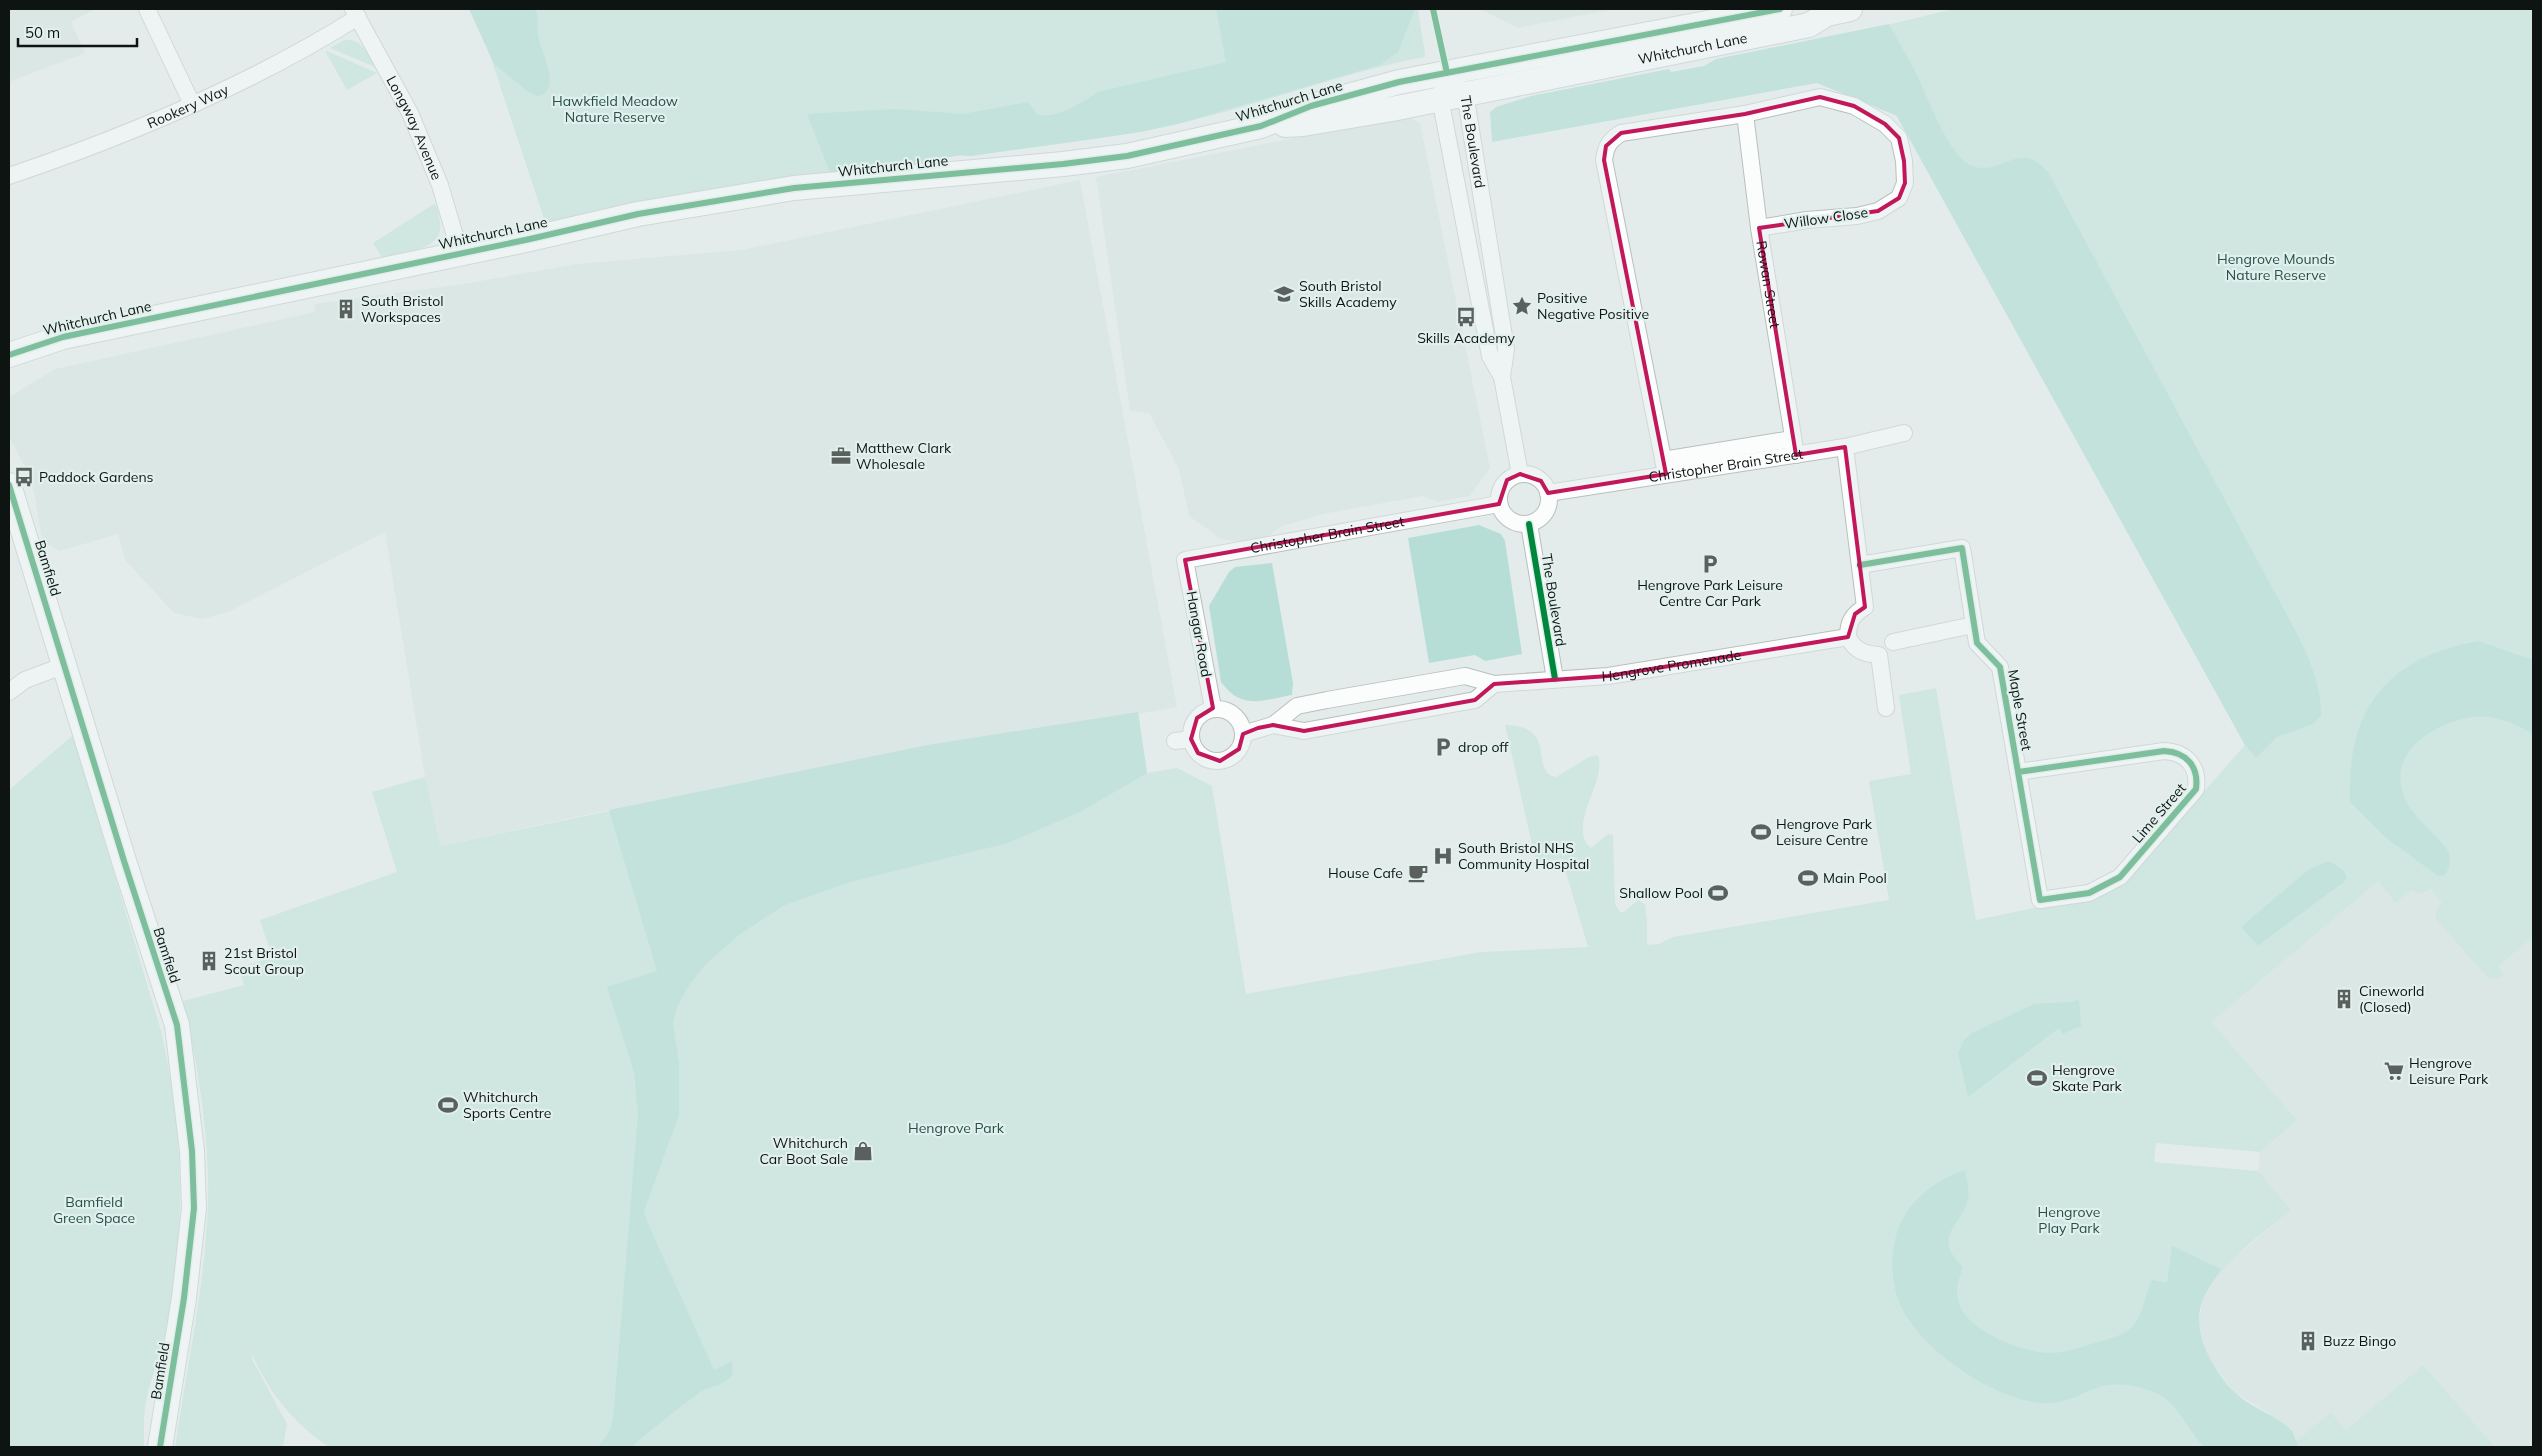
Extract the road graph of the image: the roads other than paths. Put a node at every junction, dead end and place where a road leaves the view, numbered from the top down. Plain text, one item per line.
1 (147, 9) edge
2 (1780, 9) edge
3 (1830, 10) edge
4 (356, 13) edge
5 (1447, 73) junction
6 (1464, 93) junction
7 (1440, 98) junction
8 (192, 104) junction
9 (1745, 114) junction
10 (1260, 126) junction
11 (9, 176) edge
12 (1759, 228) junction
13 (460, 253) junction
14 (9, 355) edge
15 (1502, 377) junction
16 (1904, 434) dead end
17 (1786, 440) dead end
18 (1845, 447) junction
19 (1796, 454) junction
20 (1665, 467) junction
21 (1520, 474) junction
22 (9, 486) edge
23 (1548, 493) junction
24 (1499, 504) junction
25 (1529, 524) junction
26 (1185, 560) joint
27 (1860, 565) junction
28 (1973, 625) junction
29 (1848, 637) junction
30 (1893, 642) dead end
31 (65, 665) junction
32 (1555, 680) junction
33 (1494, 684) junction
34 (9, 692) edge
35 (1213, 708) junction
36 (1886, 708) dead end
37 (1273, 725) junction
38 (1243, 734) junction
39 (2018, 772) junction
40 (2040, 900) joint
41 (160, 1447) edge

1 - 8 street
2 - 5 street, Whitchurch Lane
3 - 6 street, Whitchurch Lane
4 - 8 street, Rookery Way
4 - 13 street, Longway Avenue
5 - 6 street, The Boulevard
5 - 7 street, The Boulevard
5 - 10 street, Whitchurch Lane
6 - 7 street, Whitchurch Lane
6 - 15 street, The Boulevard
7 - 10 street, Whitchurch Lane
7 - 15 street, The Boulevard
8 - 11 street, Rookery Way
9 - 12 street, Rowan Street
9 - 12 street, Willow Close
9 - 20 street, Willow Close
10 - 13 street, Whitchurch Lane
12 - 19 street, Rowan Street
13 - 14 street, Whitchurch Lane
15 - 21 street, The Boulevard
16 - 18 street, Christopher Brain Street
17 - 20 street
18 - 19 street, Christopher Brain Street
18 - 27 street
19 - 20 street, Christopher Brain Street
20 - 23 street, Christopher Brain Street
21 - 23 street
21 - 24 street
22 - 31 street, Bamfield
23 - 25 street
24 - 25 street
24 - 26 street, Christopher Brain Street
25 - 32 street, The Boulevard
26 - 35 street, Hangar Road
27 - 28 street, Maple Street
27 - 29 street
28 - 30 street
28 - 39 street, Maple Street
29 - 32 street, Hengrove Promenade
29 - 36 street
31 - 34 street
31 - 41 street, Bamfield
32 - 33 street, Hengrove Promenade
33 - 37 street, Hengrove Promenade
33 - 37 street, Hengrove Promenade
35 - 38 street
35 - 38 street
37 - 38 street, Hengrove Promenade
39 - 40 street, Maple Street
39 - 40 street, Lime Street

